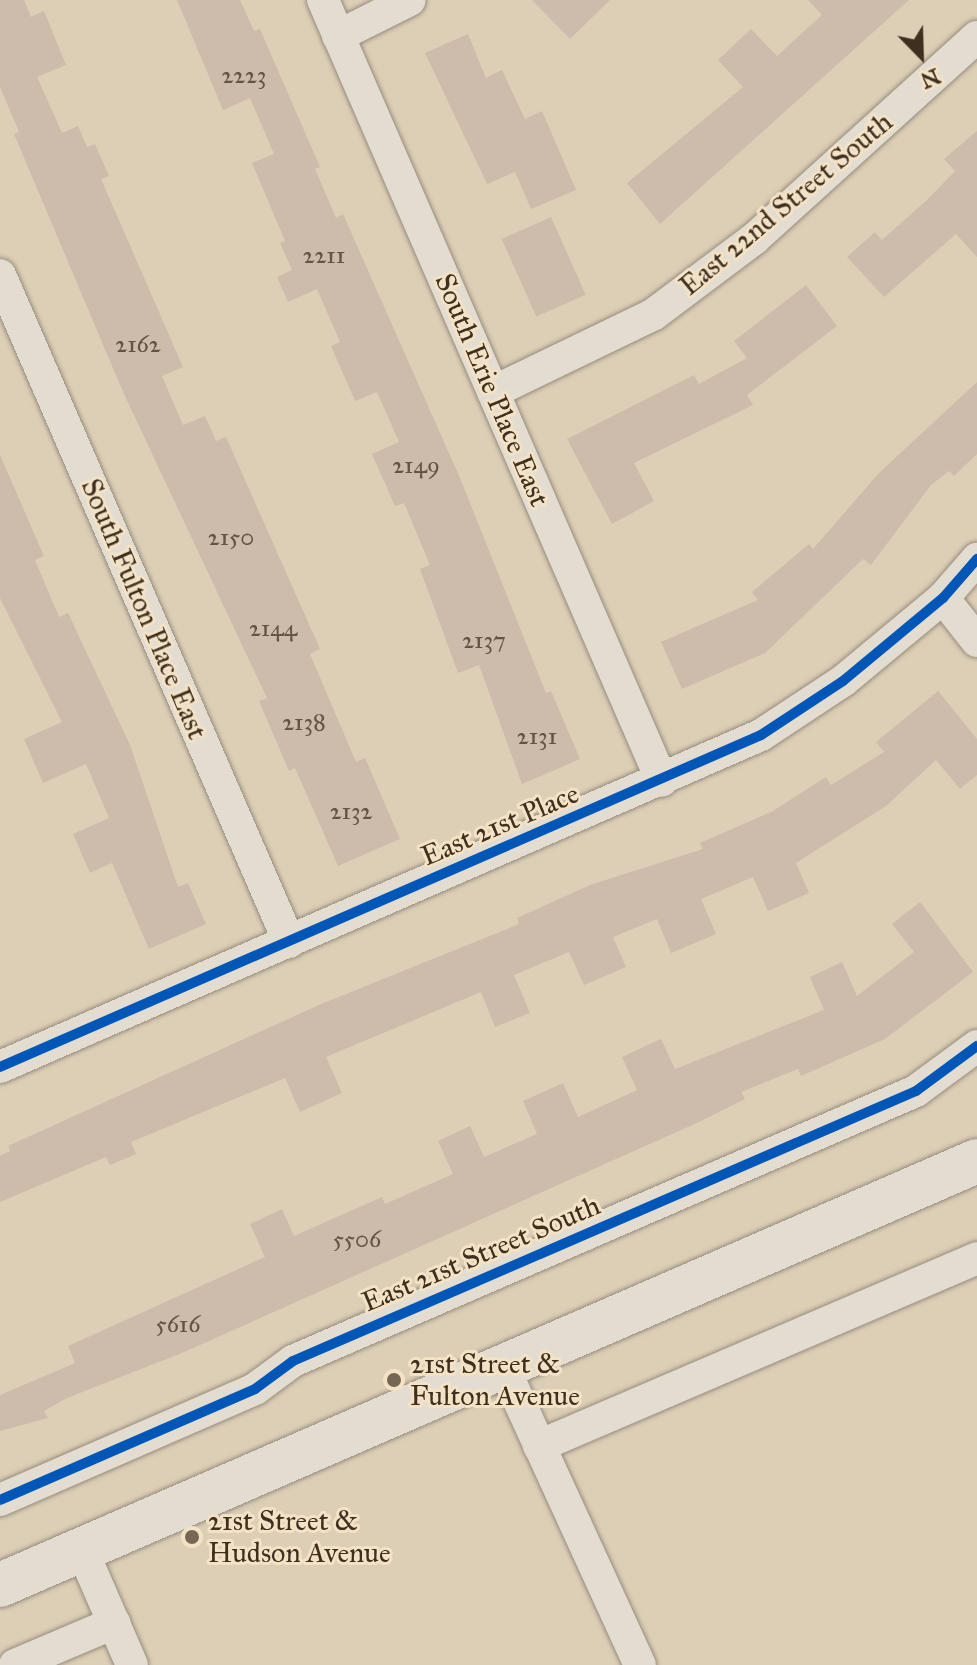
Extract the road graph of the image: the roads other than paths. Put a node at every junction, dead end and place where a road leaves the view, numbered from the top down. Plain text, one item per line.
1 (323, 0) edge
2 (410, 0) edge
3 (338, 36) junction
4 (977, 37) edge
5 (0, 275) edge
6 (493, 392) junction
7 (977, 559) edge
8 (943, 598) junction
9 (977, 641) edge
10 (662, 781) junction
11 (289, 942) junction
12 (977, 1046) edge
13 (0, 1067) edge
14 (977, 1161) edge
15 (977, 1258) edge
16 (503, 1366) junction
17 (539, 1446) junction
18 (0, 1500) edge
19 (82, 1550) junction
20 (0, 1585) edge
21 (114, 1623) junction
22 (15, 1665) edge
23 (132, 1665) edge
24 (640, 1665) edge

1 - 3 street, South Erie Place East
2 - 3 street
3 - 6 street, South Erie Place East
4 - 6 street, East 22nd Street South
5 - 11 street, South Fulton Place East
6 - 10 street, South Erie Place East
7 - 8 street, East 21st Place
8 - 9 street
8 - 10 street, East 21st Place
10 - 11 street, East 21st Place
11 - 13 street, East 21st Place
12 - 18 street, East 21st Street South
14 - 16 main road
15 - 17 street
16 - 17 street
16 - 19 main road
17 - 24 street
19 - 20 main road
19 - 21 street
21 - 22 street
21 - 23 street

